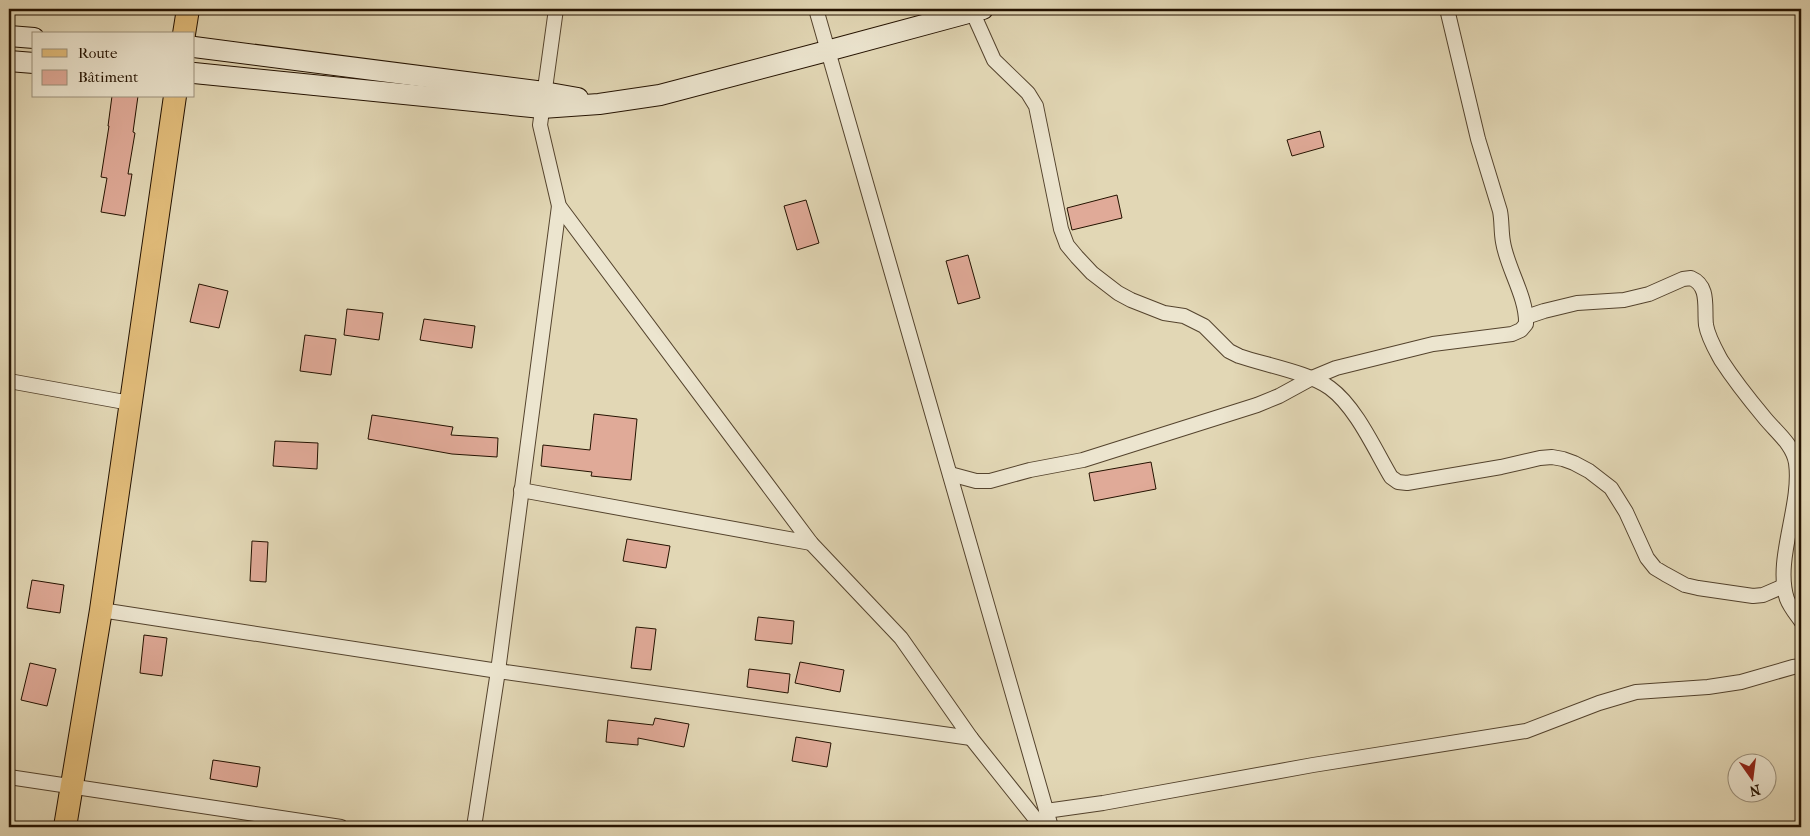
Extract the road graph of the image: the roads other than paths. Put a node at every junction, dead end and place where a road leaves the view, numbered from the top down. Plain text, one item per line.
1 (188, 9) edge
2 (556, 9) edge
3 (816, 9) edge
4 (1447, 9) edge
5 (977, 10) edge
6 (184, 32) edge
7 (9, 36) edge
8 (32, 38) edge
9 (195, 47) edge
10 (827, 52) junction
11 (9, 61) edge
12 (32, 63) edge
13 (195, 74) edge
14 (175, 98) edge
15 (543, 100) junction
16 (559, 206) junction
17 (1526, 317) junction
18 (1312, 378) junction
19 (9, 381) edge
20 (130, 403) junction
21 (950, 474) junction
22 (522, 490) junction
23 (811, 543) junction
24 (1784, 586) junction
25 (101, 610) junction
26 (1801, 621) edge
27 (1801, 666) edge
28 (498, 671) junction
29 (971, 738) junction
30 (9, 777) edge
31 (71, 786) junction
32 (1046, 811) junction
33 (65, 827) edge
34 (342, 827) edge
35 (474, 827) edge
36 (1042, 827) edge
37 (1051, 827) edge

1 - 6 main road
2 - 15 street
3 - 10 street
4 - 17 street
5 - 10 main road
5 - 18 street
7 - 8 main road
9 - 15 main road
10 - 15 main road
10 - 21 street
11 - 12 main road
13 - 15 main road
14 - 20 main road
15 - 16 street
16 - 22 street
16 - 23 street
17 - 18 street
17 - 24 street
18 - 21 street
18 - 24 street
19 - 20 street
20 - 25 main road
21 - 32 street
22 - 23 street
22 - 28 street
23 - 29 street
24 - 26 street
25 - 28 street
25 - 31 main road
27 - 32 street
28 - 29 street
28 - 35 street
29 - 36 street
30 - 31 street
31 - 33 main road
31 - 34 street
32 - 37 street

